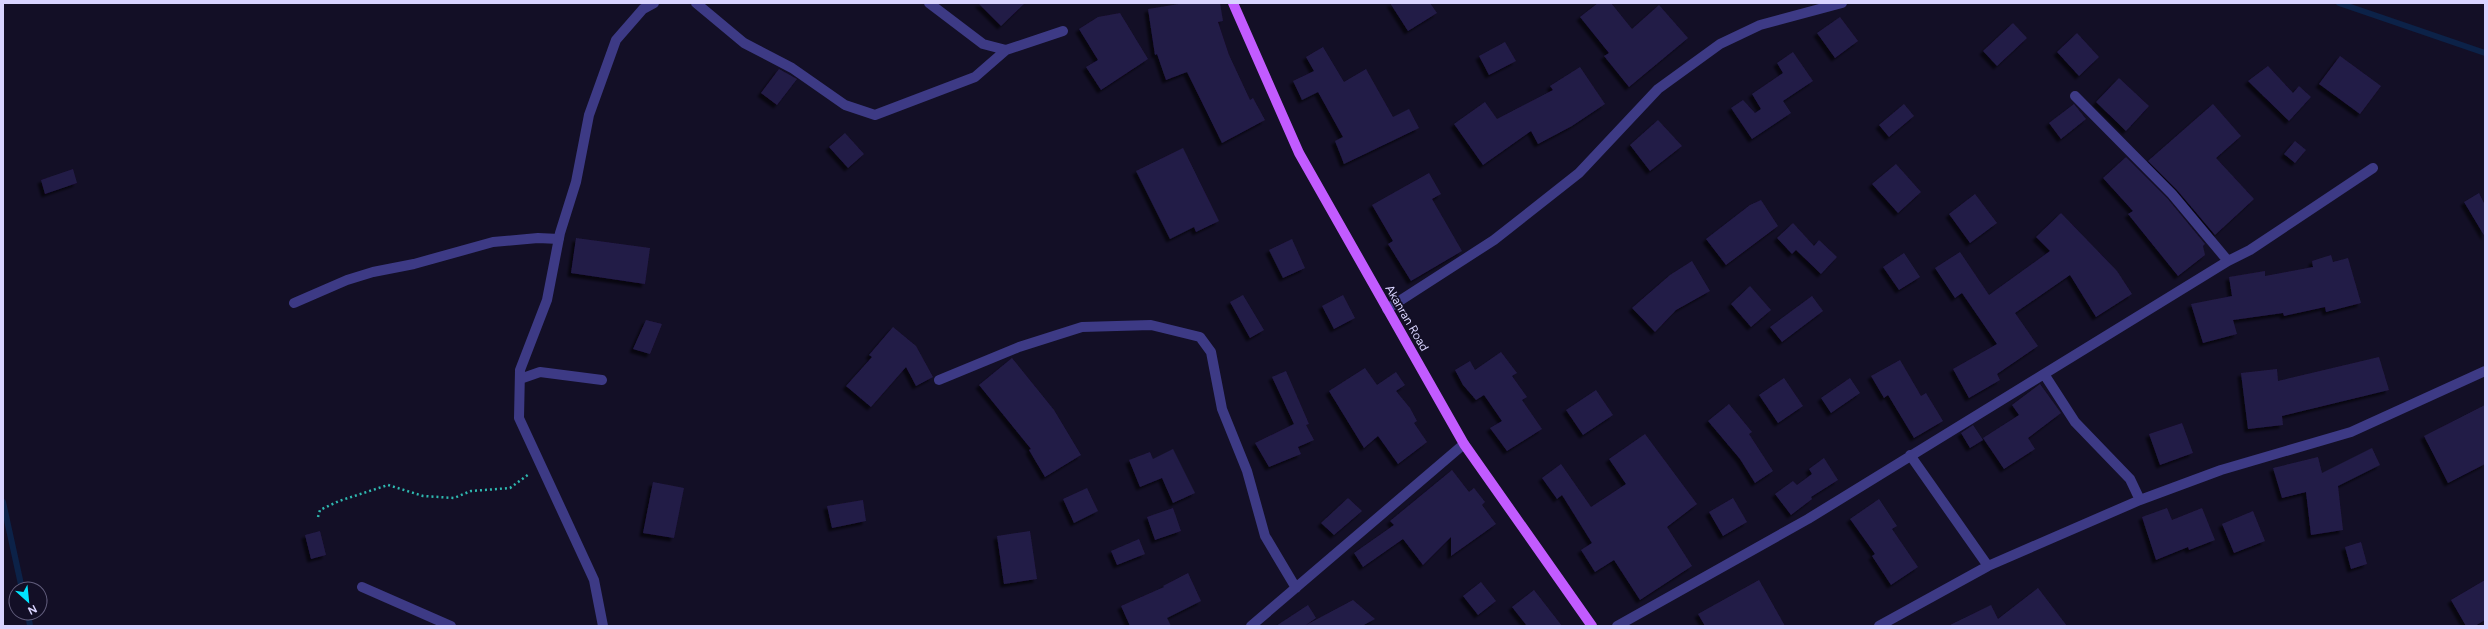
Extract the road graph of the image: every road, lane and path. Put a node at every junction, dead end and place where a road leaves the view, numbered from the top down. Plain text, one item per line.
1 (654, 3) edge
2 (696, 3) edge
3 (929, 3) edge
4 (1232, 3) edge
5 (1842, 3) edge
6 (1063, 31) dead end
7 (1006, 50) junction
8 (2074, 96) dead end
9 (2372, 168) dead end
10 (559, 239) junction
11 (2228, 261) junction
12 (294, 303) dead end
13 (1387, 309) junction
14 (2485, 371) edge
15 (2044, 374) junction
16 (520, 379) junction
17 (602, 380) dead end
18 (939, 380) dead end
19 (1464, 444) junction
20 (1910, 455) junction
21 (540, 464) junction
22 (2140, 500) junction
23 (318, 517) dead end
24 (1988, 566) junction
25 (362, 587) dead end
26 (1296, 588) junction
27 (451, 626) edge
28 (604, 626) edge
29 (1251, 626) edge
30 (1592, 626) edge
31 (1617, 626) edge
32 (1879, 626) edge

1 - 10 street
2 - 7 street
3 - 7 street
4 - 13 main road, Akanran Road
5 - 13 street
6 - 7 street
8 - 11 street
9 - 11 street
10 - 12 street
10 - 16 street
11 - 15 street
13 - 19 main road, Akanran Road
14 - 22 street
15 - 20 street
15 - 22 street
16 - 17 street
16 - 21 street
18 - 26 street
19 - 26 street
19 - 30 main road, Akanran Road
20 - 24 street
20 - 31 street
21 - 23 path
21 - 28 street
22 - 24 street
24 - 32 street
25 - 27 street
26 - 29 street

